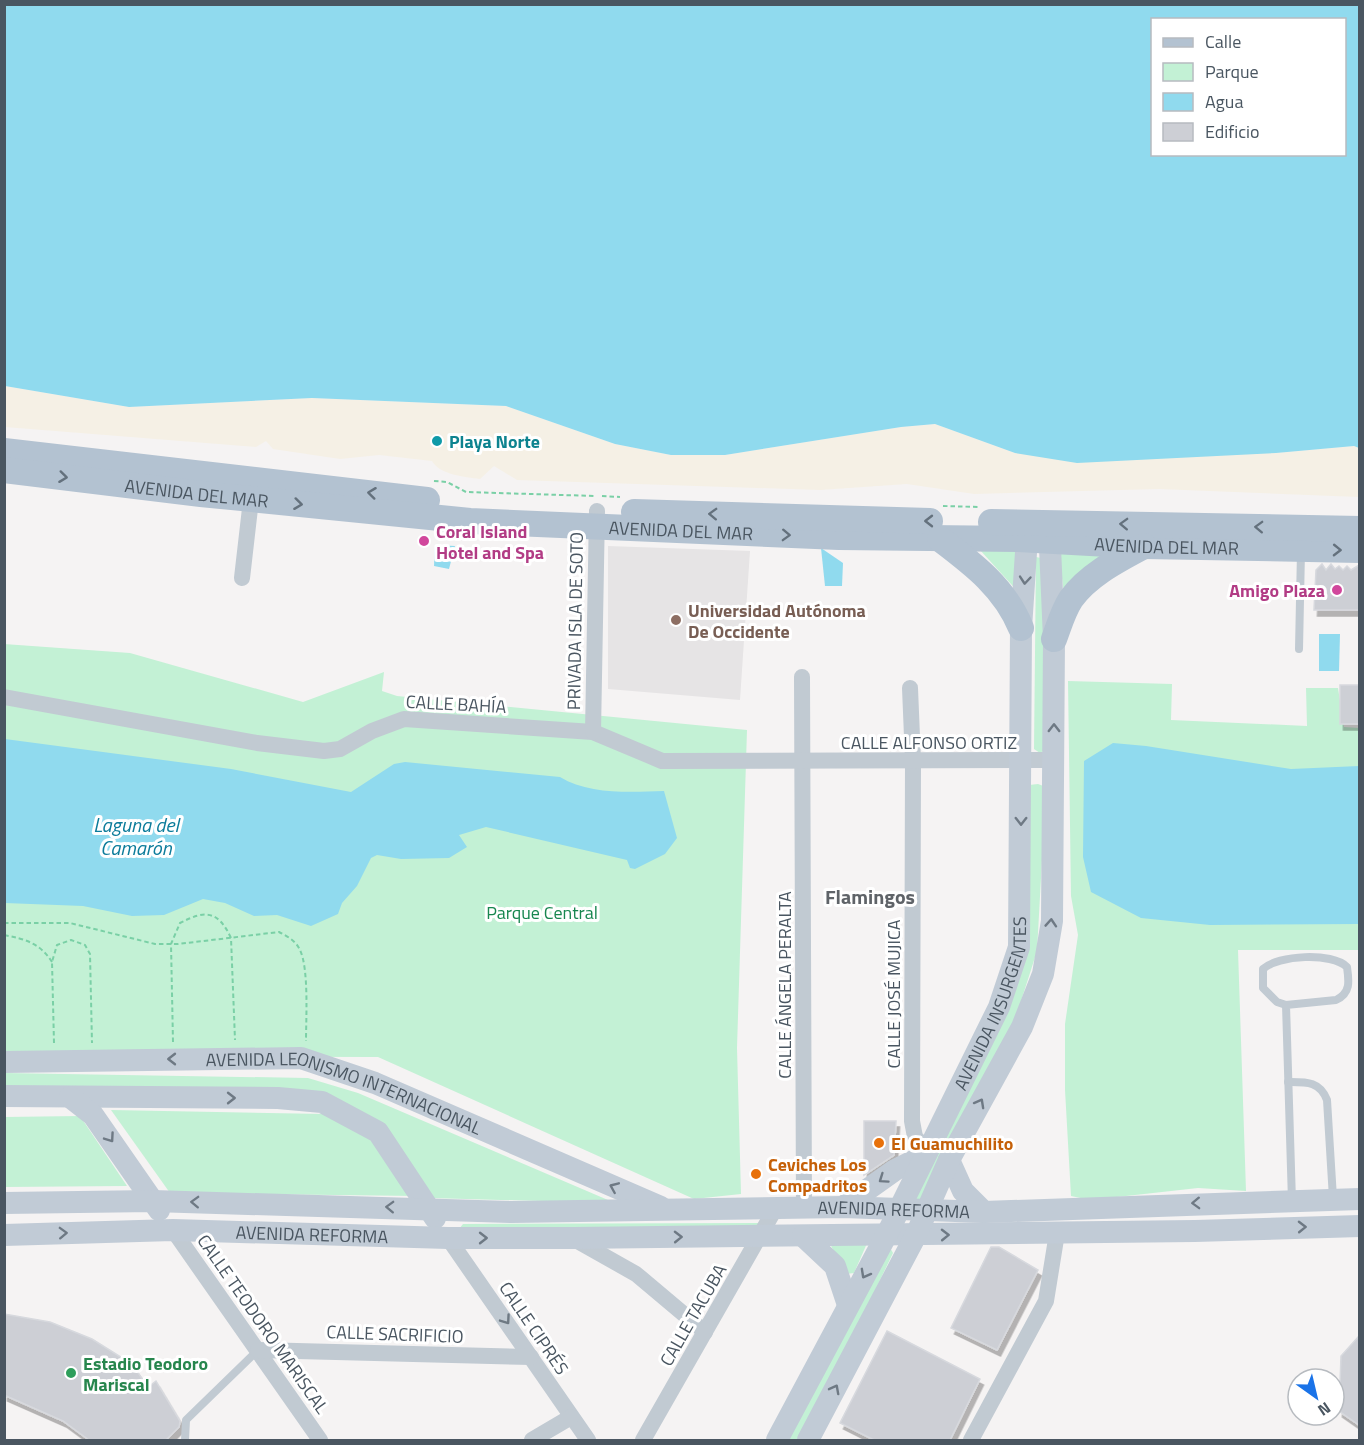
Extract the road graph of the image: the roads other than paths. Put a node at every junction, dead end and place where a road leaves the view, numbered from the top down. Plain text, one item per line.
1 (4, 451) edge
2 (4, 470) edge
3 (253, 488) junction
4 (597, 519) junction
5 (1359, 529) edge
6 (1039, 531) junction
7 (940, 539) junction
8 (1305, 539) junction
9 (1144, 546) junction
10 (1359, 550) edge
11 (242, 578) dead end
12 (1021, 628) junction
13 (1054, 639) junction
14 (1299, 649) dead end
15 (802, 677) dead end
16 (910, 688) dead end
17 (4, 697) edge
18 (593, 732) junction
19 (1054, 760) junction
20 (804, 761) junction
21 (914, 761) junction
22 (1022, 762) junction
23 (1286, 1005) junction
24 (4, 1062) edge
25 (1288, 1082) junction
26 (4, 1096) edge
27 (70, 1097) junction
28 (926, 1152) junction
29 (949, 1160) junction
30 (1359, 1199) edge
31 (1333, 1200) junction
32 (153, 1201) junction
33 (1292, 1201) junction
34 (4, 1203) edge
35 (1243, 1203) junction
36 (1104, 1206) junction
37 (843, 1207) junction
38 (428, 1208) junction
39 (899, 1208) junction
40 (775, 1209) junction
41 (804, 1209) junction
42 (928, 1209) junction
43 (668, 1210) junction
44 (984, 1212) junction
45 (1359, 1226) edge
46 (1244, 1229) junction
47 (173, 1230) junction
48 (1101, 1232) junction
49 (1057, 1233) junction
50 (887, 1234) junction
51 (4, 1235) edge
52 (916, 1235) junction
53 (762, 1236) junction
54 (803, 1236) junction
55 (448, 1238) junction
56 (573, 1238) junction
57 (848, 1305) junction
58 (705, 1332) junction
59 (258, 1350) junction
60 (531, 1357) junction
61 (571, 1417) junction
62 (185, 1440) edge
63 (321, 1440) edge
64 (532, 1440) edge
65 (588, 1440) edge
66 (643, 1440) edge
67 (777, 1440) edge
68 (808, 1440) edge
69 (971, 1440) edge

1 - 3 main road, AVENIDA DEL MAR
2 -> 3 main road, AVENIDA DEL MAR
3 - 4 main road, AVENIDA DEL MAR
3 - 11 street
6 -> 4 main road, AVENIDA DEL MAR
4 -> 7 main road, AVENIDA DEL MAR
4 - 18 street, PRIVADA ISLA DE SOTO
5 - 8 main road, AVENIDA DEL MAR
6 - 7 main road, AVENIDA DEL MAR
8 -> 6 main road, AVENIDA DEL MAR
6 - 9 main road, AVENIDA DEL MAR
6 -> 12 main road, AVENIDA INSURGENTES
6 - 13 main road, AVENIDA INSURGENTES
7 - 12 main road
8 - 9 main road, AVENIDA DEL MAR
8 -> 10 main road, AVENIDA DEL MAR
8 - 14 lane
9 - 13 main road
12 - 22 main road, AVENIDA INSURGENTES
19 -> 13 main road, AVENIDA INSURGENTES
15 - 20 street, CALLE ÁNGELA PERALTA
16 - 21 street, CALLE JOSÉ MUJICA
17 - 18 street, CALLE BAHÍA
18 - 20 street, CALLE BAHÍA
19 - 22 street, CALLE ALFONSO ORTIZ
29 -> 19 main road, AVENIDA INSURGENTES
20 - 21 street, CALLE ALFONSO ORTIZ
20 - 41 street, CALLE ÁNGELA PERALTA
21 - 22 street, CALLE ALFONSO ORTIZ
21 - 28 street, CALLE JOSÉ MUJICA
22 -> 28 main road, AVENIDA INSURGENTES
23 - 23 lane
23 - 25 lane
43 -> 24 main road, AVENIDA LEONISMO INTERNACIONAL
25 - 31 lane
25 - 33 lane
26 - 27 main road, AVENIDA LEONISMO INTERNACIONAL
27 -> 32 main road
27 -> 38 main road, AVENIDA LEONISMO INTERNACIONAL
28 -> 37 main road
28 - 39 main road, AVENIDA INSURGENTES
29 - 42 main road, AVENIDA INSURGENTES
29 - 44 main road
30 - 31 main road, AVENIDA REFORMA
31 - 33 main road, AVENIDA REFORMA
32 - 34 main road, AVENIDA REFORMA
38 -> 32 main road, AVENIDA REFORMA
32 - 47 main road
33 - 35 main road, AVENIDA REFORMA
35 -> 36 main road, AVENIDA REFORMA
35 - 46 main road
36 - 44 main road, AVENIDA REFORMA
36 - 48 main road
37 - 39 main road, AVENIDA REFORMA
37 - 41 main road, AVENIDA REFORMA
38 - 43 main road, AVENIDA REFORMA
38 - 55 main road
39 - 42 main road, AVENIDA REFORMA
39 - 50 main road, AVENIDA INSURGENTES
40 - 41 main road, AVENIDA REFORMA
40 - 43 main road, AVENIDA REFORMA
40 - 53 street, CALLE TACUBA
42 - 44 main road, AVENIDA REFORMA
42 - 52 main road, AVENIDA INSURGENTES
46 -> 45 main road, AVENIDA REFORMA
46 - 48 main road, AVENIDA REFORMA
51 -> 47 main road, AVENIDA REFORMA
47 - 55 main road, AVENIDA REFORMA
47 - 59 street, CALLE TEODORO MARISCAL
48 - 49 main road, AVENIDA REFORMA
52 -> 49 main road, AVENIDA REFORMA
49 - 69 street
50 - 52 main road, AVENIDA REFORMA
50 - 54 main road, AVENIDA REFORMA
50 -> 57 main road, AVENIDA INSURGENTES
68 -> 52 main road, AVENIDA INSURGENTES
53 - 54 main road, AVENIDA REFORMA
56 -> 53 main road, AVENIDA REFORMA
53 - 58 street, CALLE TACUBA
54 - 57 main road
55 -> 56 main road, AVENIDA REFORMA
55 -> 60 street, CALLE CIPRÉS
56 - 58 street
57 - 67 main road, AVENIDA INSURGENTES
58 - 66 street, CALLE TACUBA
59 - 60 street, CALLE SACRIFICIO
59 - 62 lane
59 - 63 street, CALLE TEODORO MARISCAL
60 - 61 street, CALLE CIPRÉS
61 - 64 street
61 - 65 street, CALLE CIPRÉS

